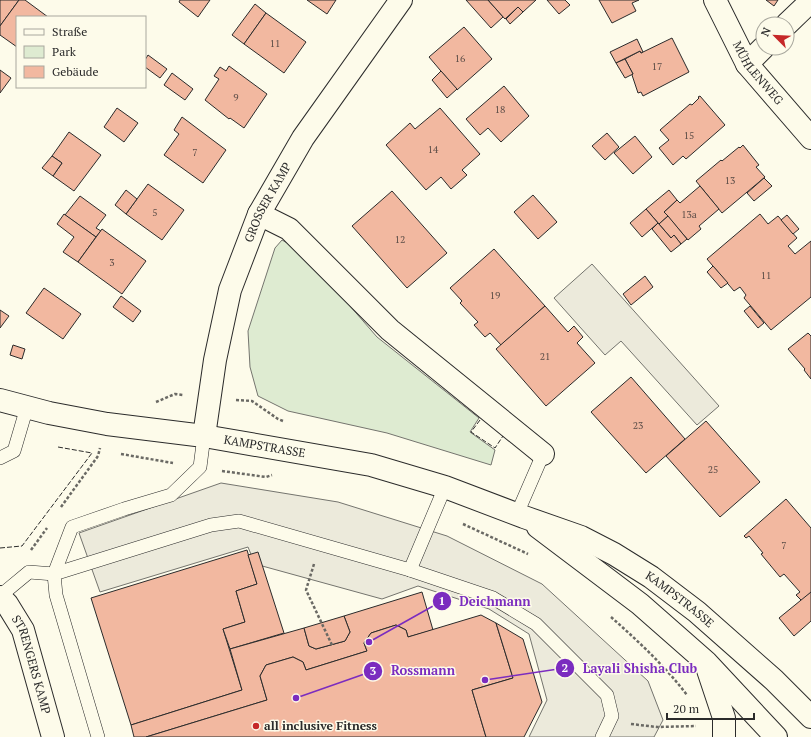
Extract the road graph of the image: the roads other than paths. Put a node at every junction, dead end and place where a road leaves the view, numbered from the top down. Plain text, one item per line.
1 (402, 0) edge
2 (715, 0) edge
3 (811, 1) edge
4 (795, 16) edge
5 (755, 56) edge
6 (747, 64) junction
7 (811, 138) edge
8 (259, 214) junction
9 (0, 400) edge
10 (27, 407) junction
11 (204, 436) junction
12 (543, 454) joint
13 (0, 458) edge
14 (445, 486) junction
15 (521, 516) junction
16 (410, 570) junction
17 (54, 574) junction
18 (0, 597) edge
19 (706, 662) junction
20 (811, 717) edge
21 (53, 737) edge
22 (98, 737) edge
23 (602, 737) edge
24 (724, 737) edge
25 (776, 737) edge

1 - 8 street, GROSSER KAMP
2 - 6 street, MÜHLENWEG
3 - 4 street
5 - 6 street
6 - 7 street, MÜHLENWEG
8 - 11 street, GROSSER KAMP
8 - 12 street
9 - 10 street, KAMPSTRASSE
10 - 11 street, KAMPSTRASSE
10 - 13 lane
11 - 14 street, KAMPSTRASSE
11 - 17 lane
12 - 15 lane
14 - 15 street, KAMPSTRASSE
14 - 16 lane
15 - 19 street, KAMPSTRASSE
15 - 20 street, KAMPSTRASSE
16 - 17 lane
16 - 23 lane
17 - 18 lane
17 - 22 lane
18 - 21 street, STRENGERS KAMP
19 - 24 street
19 - 25 street, KAMPSTRASSE

